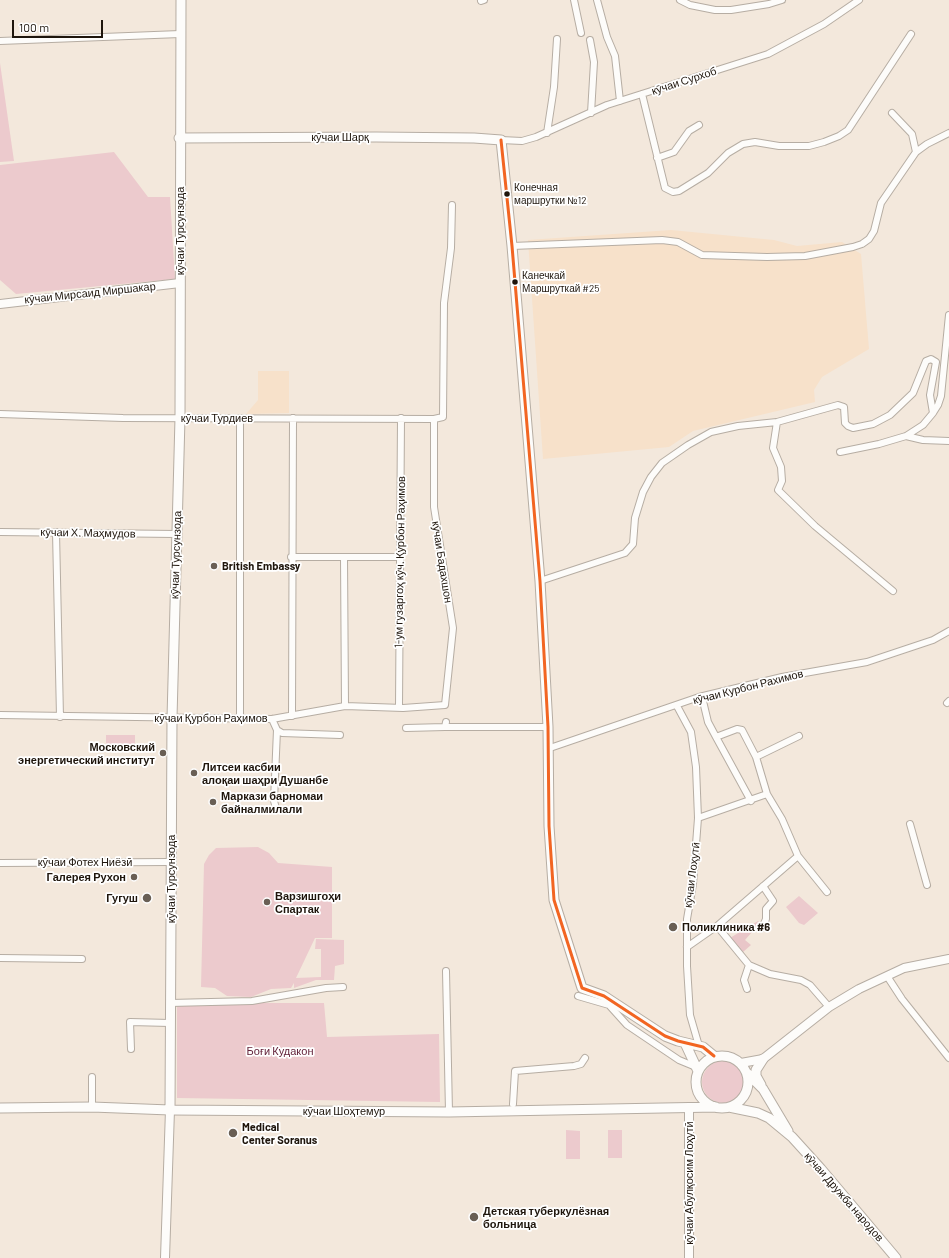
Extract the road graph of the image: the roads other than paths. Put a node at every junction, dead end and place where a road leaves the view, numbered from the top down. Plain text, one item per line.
1 (181, 0) edge
2 (574, 0) edge
3 (597, 0) edge
4 (680, 0) edge
5 (782, 0) edge
6 (859, 0) edge
7 (582, 33) dead end
8 (180, 34) junction
9 (911, 34) dead end
10 (557, 39) dead end
11 (590, 40) dead end
12 (0, 41) edge
13 (642, 94) junction
14 (620, 101) junction
15 (892, 112) dead end
16 (591, 113) junction
17 (699, 125) dead end
18 (949, 132) edge
19 (547, 133) junction
20 (180, 138) junction
21 (501, 140) junction
22 (916, 152) junction
23 (657, 158) junction
24 (452, 205) dead end
25 (512, 246) junction
26 (180, 283) junction
27 (0, 304) edge
28 (949, 315) edge
29 (932, 413) junction
30 (0, 414) edge
31 (180, 418) junction
32 (240, 418) junction
33 (293, 418) junction
34 (401, 418) junction
35 (434, 419) junction
36 (777, 422) junction
37 (906, 436) junction
38 (949, 441) edge
39 (840, 452) dead end
40 (0, 532) edge
41 (56, 532) junction
42 (176, 534) junction
43 (292, 557) junction
44 (344, 557) junction
45 (398, 557) junction
46 (540, 581) junction
47 (893, 591) dead end
48 (949, 631) edge
49 (702, 697) junction
50 (445, 705) joint
51 (345, 706) junction
52 (677, 706) junction
53 (399, 707) junction
54 (0, 715) edge
55 (292, 716) junction
56 (60, 717) junction
57 (172, 718) junction
58 (240, 719) junction
59 (272, 719) junction
60 (548, 727) junction
61 (406, 728) dead end
62 (277, 730) junction
63 (340, 735) dead end
64 (799, 736) dead end
65 (716, 737) junction
66 (547, 749) junction
67 (756, 757) junction
68 (767, 794) junction
69 (750, 801) junction
70 (276, 808) dead end
71 (698, 818) junction
72 (910, 824) dead end
73 (798, 856) junction
74 (170, 862) junction
75 (0, 863) edge
76 (927, 885) dead end
77 (763, 886) junction
78 (826, 892) dead end
79 (717, 926) junction
80 (762, 928) dead end
81 (687, 947) junction
82 (0, 958) edge
83 (82, 959) dead end
84 (949, 959) edge
85 (749, 965) junction
86 (446, 971) dead end
87 (887, 976) junction
88 (343, 987) dead end
89 (748, 989) dead end
90 (578, 996) dead end
91 (170, 1003) junction
92 (829, 1007) junction
93 (170, 1022) junction
94 (681, 1042) junction
95 (699, 1046) junction
96 (130, 1049) dead end
97 (714, 1056) junction
98 (585, 1058) dead end
99 (949, 1058) edge
100 (763, 1059) junction
101 (741, 1063) junction
102 (697, 1069) junction
103 (747, 1073) junction
104 (92, 1077) dead end
105 (696, 1087) junction
106 (763, 1089) junction
107 (513, 1104) dead end
108 (92, 1107) junction
109 (716, 1107) junction
110 (729, 1107) junction
111 (0, 1108) edge
112 (689, 1108) junction
113 (170, 1110) junction
114 (449, 1112) junction
115 (792, 1137) junction
116 (165, 1258) edge
117 (689, 1258) edge
118 (896, 1258) edge

1 - 8 main road, кӯчаи Турсунзода
2 - 7 street
3 - 14 street
4 - 5 street
6 - 13 street, кӯчаи Сурхоб
8 - 12 street
8 - 20 main road, кӯчаи Турсунзода
9 - 23 street
10 - 19 street
11 - 16 street
13 - 14 street, кӯчаи Сурхоб
13 - 23 street
14 - 16 street, кӯчаи Сурхоб
15 - 22 street
16 - 19 street, кӯчаи Сурхоб
17 - 23 street
18 - 22 street
19 - 21 street, кӯчаи Сурхоб
20 - 21 main road, кӯчаи Шарқ
20 - 26 main road, кӯчаи Турсунзода
21 - 25 main road
22 - 25 street
24 - 35 street
25 - 46 main road
26 - 27 street, кӯчаи Мирсаид Миршакар
26 - 31 main road, кӯчаи Турсунзода
28 - 29 street
29 - 36 street
29 - 37 street
30 - 31 street, кӯчаи Турдиев
31 - 32 street, кӯчаи Турдиев
31 - 42 main road, кӯчаи Турсунзода
32 - 33 street, кӯчаи Турдиев
32 - 58 street
33 - 34 street, кӯчаи Турдиев
33 - 43 street
34 - 35 street, кӯчаи Турдиев
34 - 45 street, 1-ум гузаргоҳ кӯч. Қурбон Раҳимов
35 - 50 street, кӯчаи Бадахшон
36 - 46 street
36 - 47 street
37 - 38 street
37 - 39 street
40 - 41 street, кӯчаи Х. Маҳмудов
41 - 42 street, кӯчаи Х. Маҳмудов
41 - 56 street
42 - 57 main road, кӯчаи Турсунзода
43 - 44 street
43 - 55 street
44 - 45 street
44 - 51 street
45 - 53 street, 1-ум гузаргоҳ кӯч. Қурбон Раҳимов
46 - 60 main road
48 - 49 street, кӯчаи Курбон Рахимов
49 - 52 street, кӯчаи Курбон Рахимов
49 - 65 street
50 - 53 street, кӯчаи Қурбон Раҳимов
51 - 53 street, кӯчаи Қурбон Раҳимов
51 - 55 street, кӯчаи Қурбон Раҳимов
52 - 66 street, кӯчаи Курбон Рахимов
52 - 71 street, кӯчаи Лоҳутӣ
54 - 56 street, кӯчаи Қурбон Раҳимов
55 - 59 street, кӯчаи Қурбон Раҳимов
56 - 57 street, кӯчаи Қурбон Раҳимов
57 - 58 street, кӯчаи Қурбон Раҳимов
57 - 74 main road, кӯчаи Турсунзода
58 - 59 street, кӯчаи Қурбон Раҳимов
59 - 62 street
60 - 61 street
60 - 66 main road
62 - 63 street, кӯчаи Қурбон Раҳимов
62 - 70 street
64 - 67 street
65 - 67 street
65 - 69 street
66 - 94 main road
67 - 68 street
68 - 69 street
68 - 73 street
69 - 71 street
71 - 81 street, кӯчаи Лоҳутӣ
72 - 76 street
73 - 77 street
73 - 78 street
74 - 75 street, кӯчаи Фотех Ниёзӣ
74 - 91 main road, кӯчаи Турсунзода
77 - 79 street
77 - 80 street
79 - 81 street
79 - 85 street
81 - 95 street, кӯчаи Лоҳутӣ
82 - 83 street
84 - 87 street
85 - 89 street
85 - 92 street
86 - 114 street
87 - 92 street
87 - 99 street
88 - 91 street
90 - 102 street
91 - 93 main road, кӯчаи Турсунзода
92 - 100 street
93 - 96 street
93 - 113 main road, кӯчаи Турсунзода
94 - 95 main road
94 - 102 main road
95 - 97 main road
97 - 101 main road
97 - 102 main road
98 - 107 street
100 - 101 street
100 - 106 main road
101 - 103 main road
102 - 105 main road
103 - 106 main road
103 - 110 main road
104 - 108 street
105 - 109 main road
105 - 112 main road
106 - 115 main road
108 - 111 main road, кӯчаи Шоҳтемур
108 - 113 main road, кӯчаи Шоҳтемур
109 - 110 main road
109 - 112 main road, кӯчаи Шоҳтемур
110 - 115 main road
112 - 114 main road, кӯчаи Шоҳтемур
112 - 117 street, кӯчаи Абулқосим Лоҳутӣ
113 - 114 main road, кӯчаи Шоҳтемур
113 - 116 street
115 - 118 main road, кӯчаи Дружба народов

